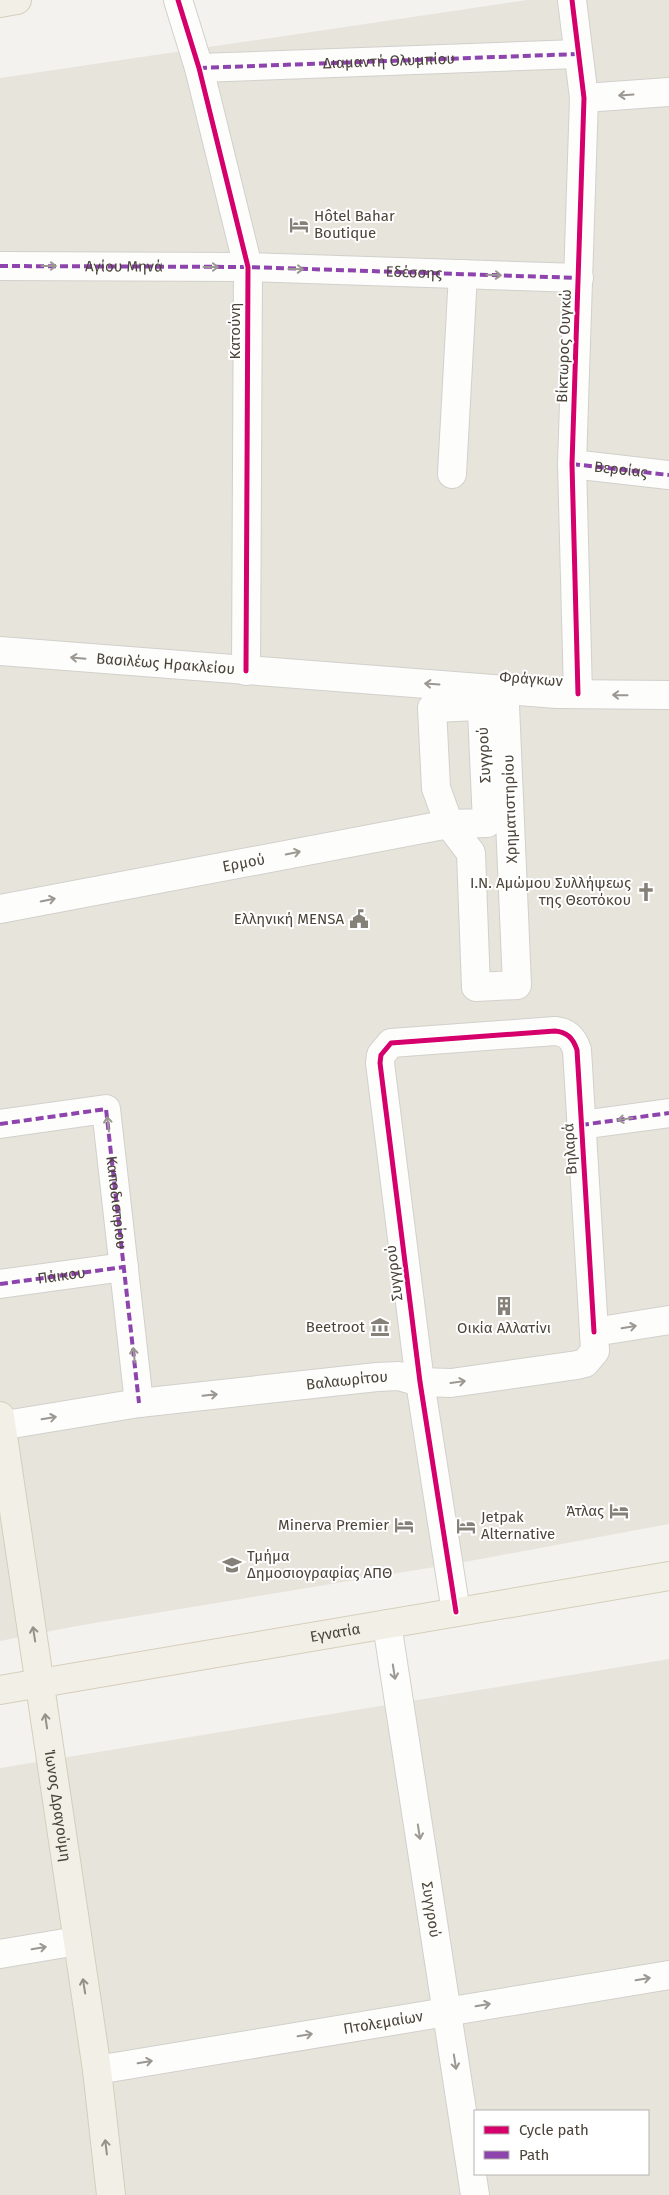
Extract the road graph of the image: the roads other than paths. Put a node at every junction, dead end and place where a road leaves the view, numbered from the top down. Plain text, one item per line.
1 (17, 0) edge
2 (178, 0) edge
3 (572, 0) edge
4 (0, 2) edge
5 (578, 54) junction
6 (199, 68) junction
7 (669, 92) edge
8 (584, 98) junction
9 (0, 266) edge
10 (248, 267) junction
11 (463, 274) junction
12 (579, 278) junction
13 (572, 464) junction
14 (452, 474) dead end
15 (669, 475) edge
16 (0, 651) edge
17 (246, 672) junction
18 (578, 694) junction
19 (669, 695) edge
20 (481, 697) junction
21 (487, 823) joint
22 (448, 824) junction
23 (0, 909) edge
24 (501, 1034) joint
25 (669, 1113) edge
26 (0, 1124) edge
27 (581, 1124) junction
28 (124, 1267) junction
29 (0, 1284) edge
30 (669, 1320) edge
31 (594, 1332) junction
32 (420, 1382) junction
33 (139, 1403) junction
34 (0, 1423) edge
35 (669, 1576) edge
36 (456, 1612) junction
37 (387, 1624) junction
38 (41, 1682) junction
39 (0, 1690) edge
40 (77, 1941) junction
41 (0, 1954) edge
42 (669, 1975) edge
43 (447, 2011) junction
44 (97, 2070) junction
45 (111, 2195) edge
46 (475, 2195) edge

1 - 4 main road
2 - 6 street, Κατούνη
3 - 5 street, Βίκτωρος Ουγκώ
5 - 6 street, Διαμαντή Ολυμπίου
5 - 8 street, Βίκτωρος Ουγκώ
6 - 10 street, Κατούνη
7 -> 8 street
8 - 12 street, Βίκτωρος Ουγκώ
9 -> 10 street, Αγίου Μηνά
10 -> 11 street, Εδέσσης
10 - 17 street, Κατούνη
11 -> 12 street, Εδέσσης
11 - 14 street
12 - 13 street, Βίκτωρος Ουγκώ
13 - 15 street, Βεροίας
13 - 18 street, Βίκτωρος Ουγκώ
17 -> 16 street, Βασιλέως Ηρακλείου
20 -> 17 street, Βασιλέως Ηρακλείου
19 -> 18 street, Φράγκων
18 - 20 street, Φράγκων
20 - 21 street, Συγγρού
20 - 22 street, Χρηματιστηρίου
20 - 22 street, Χρηματιστηρίου
21 - 22 street, Ερμού
23 -> 22 street, Ερμού
24 - 27 street, Βηλαρά
24 - 32 street, Συγγρού
25 -> 27 street
28 -> 26 street, Καποδιστρίου
27 - 31 street, Βηλαρά
28 - 29 street, Πάικου
33 -> 28 street, Καποδιστρίου
31 -> 30 street
32 -> 31 street, Βαλαωρίτου
33 -> 32 street, Βαλαωρίτου
32 - 36 street, Συγγρού
34 -> 33 street, Βαλαωρίτου
38 -> 34 main road, Ίωνος Δραγούμη
35 - 36 main road, Εγνατία
36 - 37 main road, Εγνατία
37 - 38 main road, Εγνατία
37 -> 43 street, Συγγρού
38 - 39 main road, Εγνατία
40 -> 38 main road, Ίωνος Δραγούμη
41 -> 40 street
44 -> 40 main road, Ίωνος Δραγούμη
43 -> 42 street, Πτολεμαίων
44 -> 43 street, Πτολεμαίων
43 -> 46 street, Συγγρού
45 -> 44 main road, Ίωνος Δραγούμη

